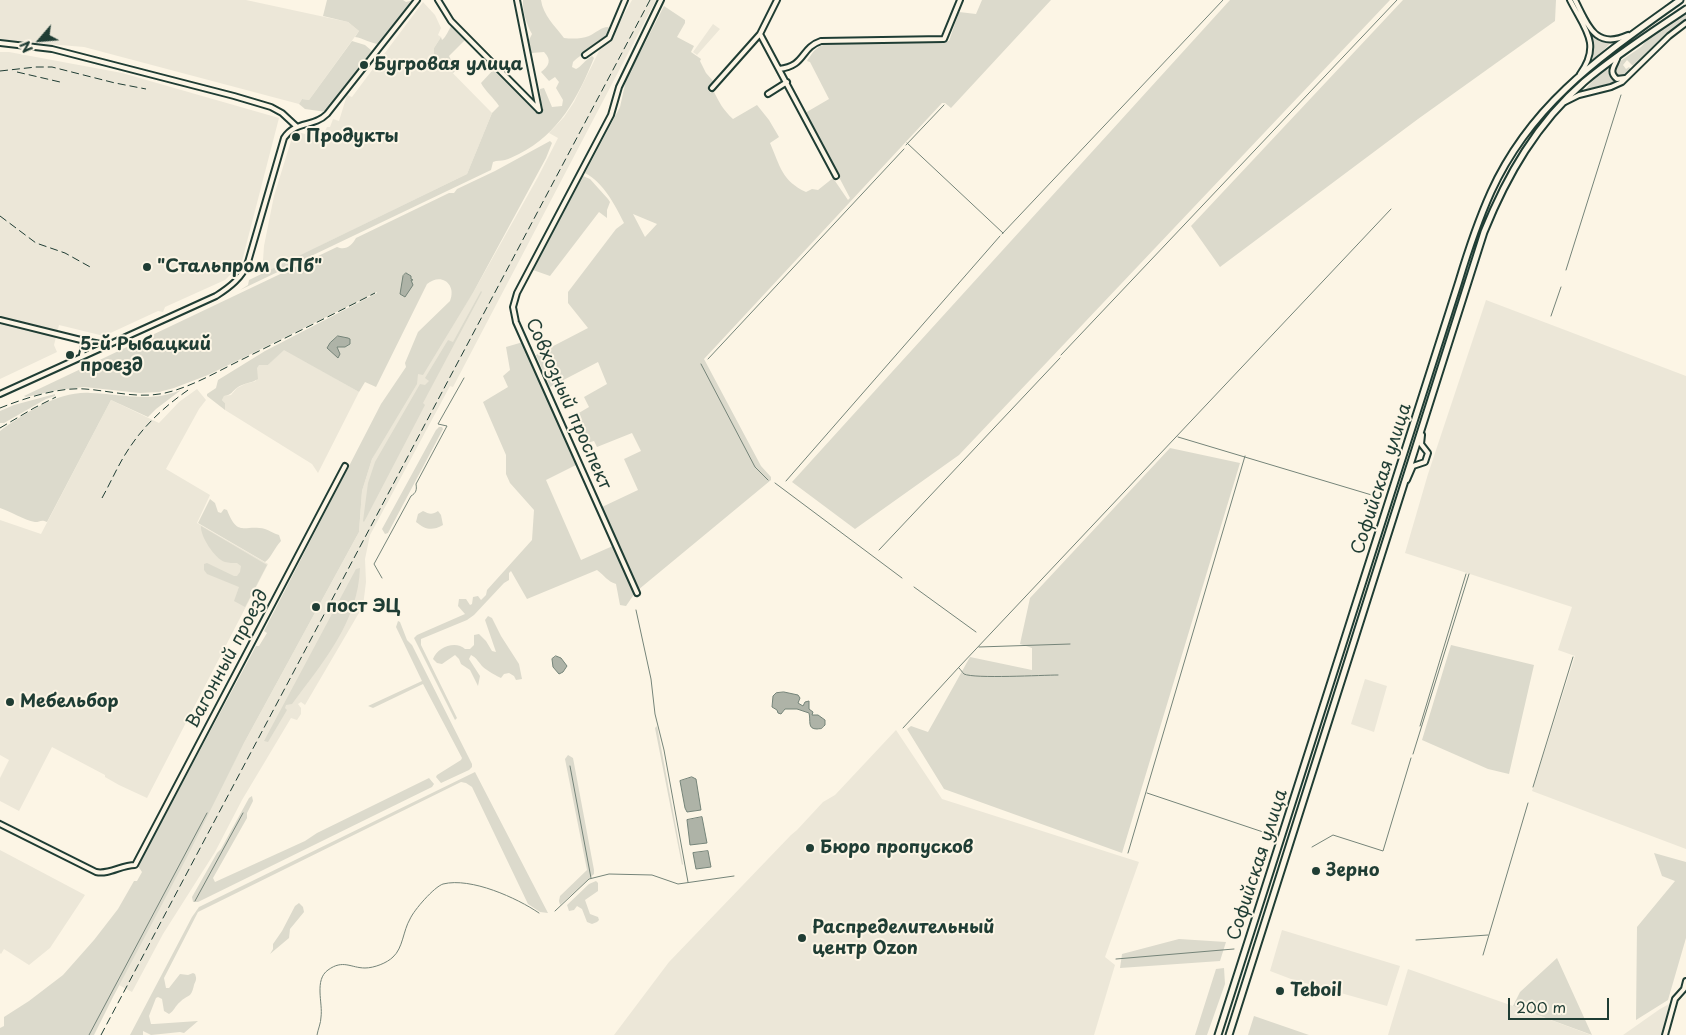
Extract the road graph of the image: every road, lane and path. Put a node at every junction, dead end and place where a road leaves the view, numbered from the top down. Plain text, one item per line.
1 (417, 0) edge
2 (438, 0) edge
3 (517, 0) edge
4 (625, 0) edge
5 (661, 0) edge
6 (778, 0) edge
7 (960, 0) edge
8 (1570, 0) edge
9 (1574, 0) edge
10 (1680, 0) edge
11 (1686, 9) edge
12 (1686, 23) edge
13 (1635, 32) junction
14 (760, 34) junction
15 (0, 43) edge
16 (585, 55) dead end
17 (1618, 56) junction
18 (779, 69) junction
19 (1636, 69) junction
20 (1580, 74) junction
21 (787, 82) junction
22 (712, 88) dead end
23 (768, 94) dead end
24 (1563, 103) junction
25 (296, 126) junction
26 (836, 176) dead end
27 (0, 320) edge
28 (85, 342) junction
29 (106, 345) junction
30 (91, 351) junction
31 (82, 355) junction
32 (0, 394) edge
33 (1426, 413) junction
34 (345, 466) dead end
35 (1402, 489) junction
36 (637, 593) dead end
37 (0, 824) edge
38 (1686, 981) edge
39 (1218, 1035) edge
40 (1229, 1035) edge
41 (1665, 1035) edge

1 - 25 street
2 - 3 street
4 - 16 street
5 - 36 street, Совхозный проспект
6 - 14 street
7 - 18 street
8 - 20 street
9 - 13 street
10 - 13 main road, Софийская улица
11 - 17 main road, Софийская улица
12 - 19 street
13 - 20 main road, Софийская улица
14 - 18 street
14 - 22 street
15 - 25 street
17 - 19 street
17 - 24 main road, Софийская улица
18 - 21 street
19 - 24 street
20 - 39 main road, Софийская улица
21 - 23 street
21 - 26 street
24 - 33 main road, Софийская улица
25 - 29 street
27 - 28 street
28 - 29 street
28 - 30 street
28 - 31 street
29 - 30 street
30 - 31 street
31 - 32 street
33 - 35 main road, Софийская улица
33 - 35 street
34 - 37 street, Вагонный проезд
35 - 40 main road, Софийская улица
38 - 41 street

